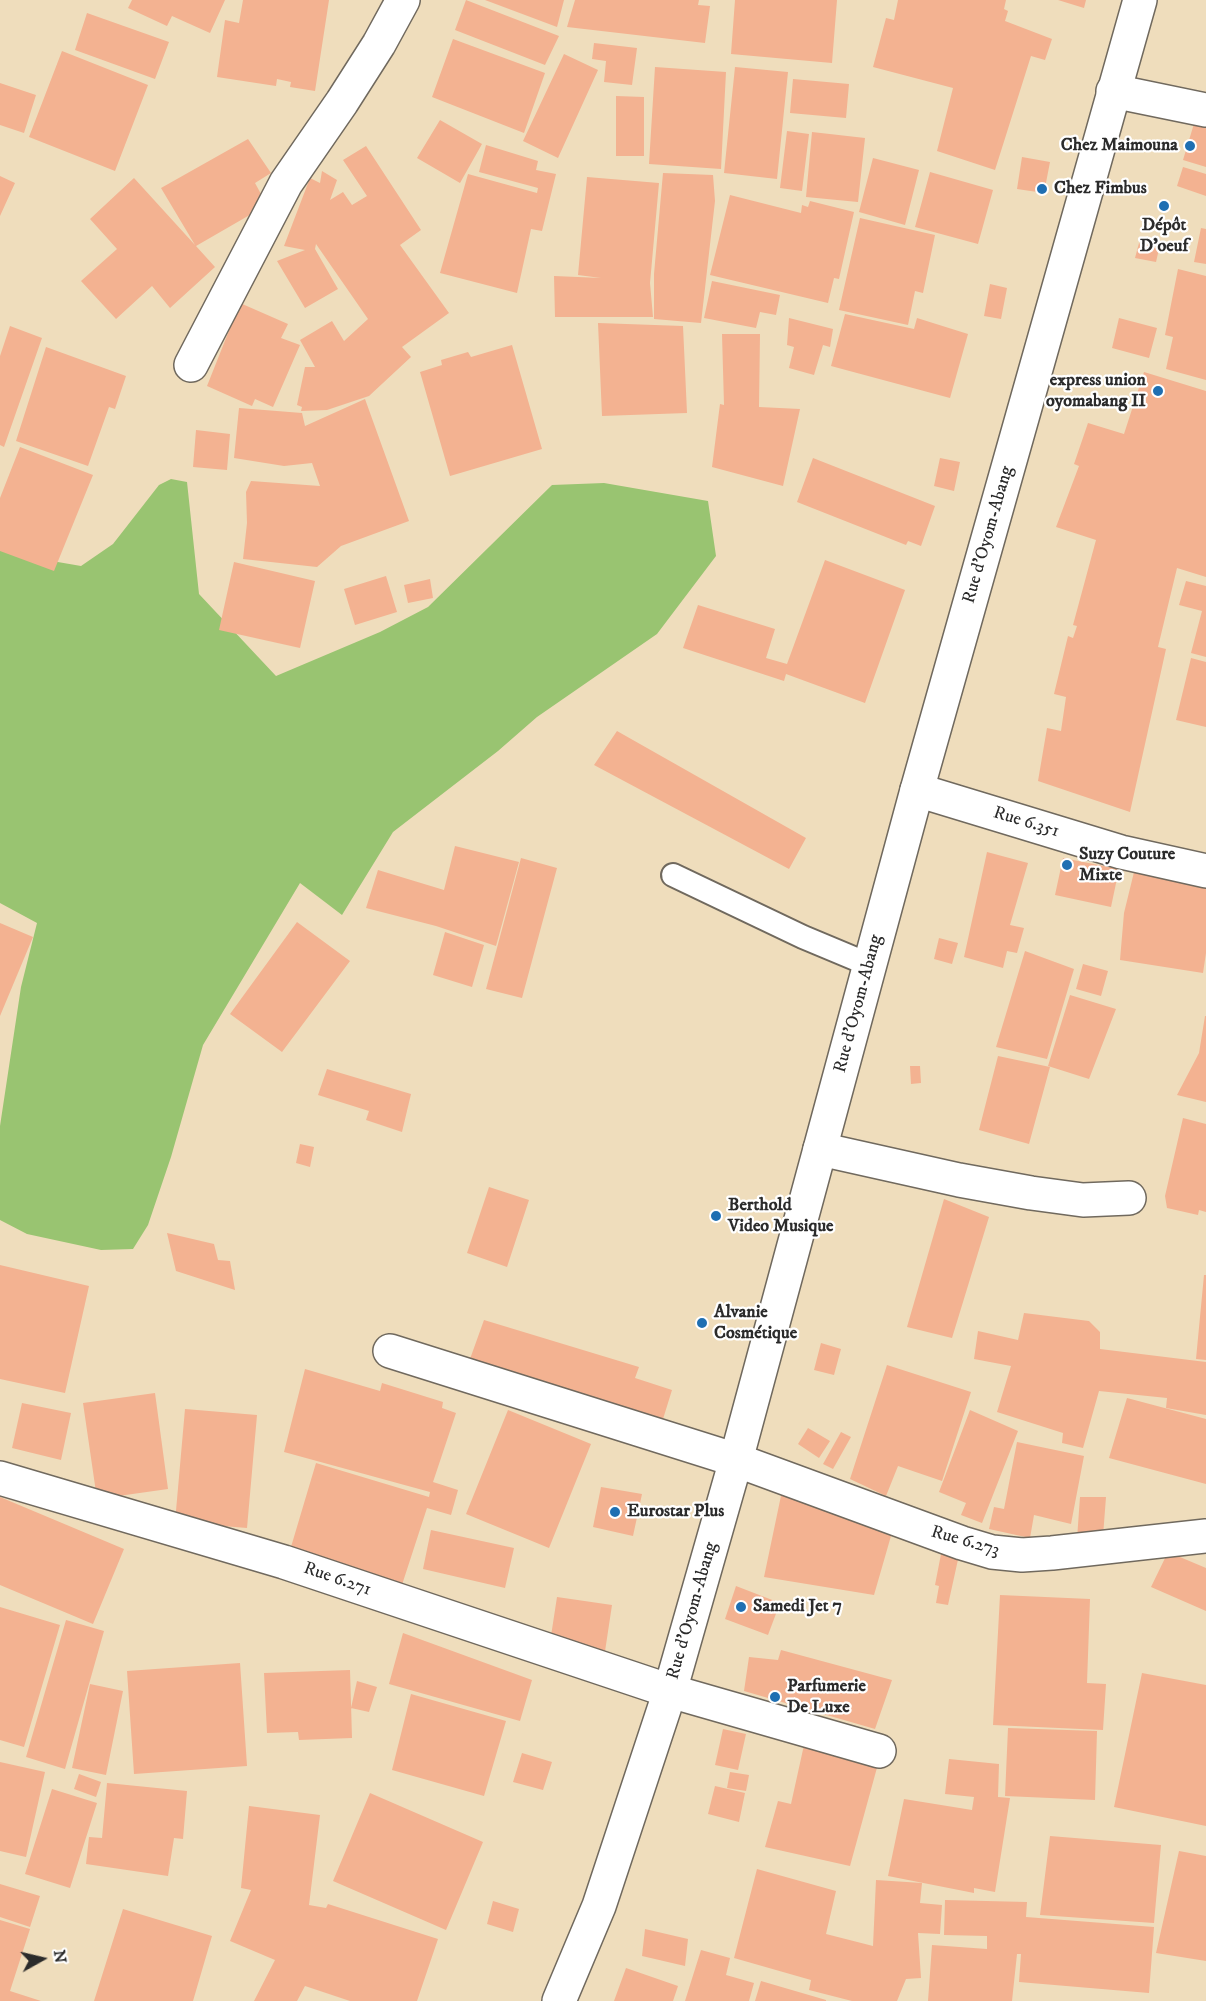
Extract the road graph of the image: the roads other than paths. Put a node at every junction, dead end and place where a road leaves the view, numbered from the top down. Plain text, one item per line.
1 (403, 0) edge
2 (1140, 0) edge
3 (1113, 91) junction
4 (1206, 110) edge
5 (191, 365) dead end
6 (917, 790) junction
7 (1206, 872) edge
8 (673, 875) dead end
9 (870, 965) junction
10 (820, 1149) junction
11 (1129, 1198) dead end
12 (390, 1351) dead end
13 (736, 1460) junction
14 (0, 1478) edge
15 (1206, 1536) edge
16 (670, 1691) junction
17 (879, 1751) dead end
18 (559, 2001) edge

1 - 5 street
2 - 3 street, Rue d'Oyom-Abang
3 - 4 street
3 - 6 street, Rue d'Oyom-Abang
6 - 7 street, Rue 6.351
6 - 9 street, Rue d'Oyom-Abang
8 - 9 lane
9 - 10 street, Rue d'Oyom-Abang
10 - 11 street
10 - 13 street, Rue d'Oyom-Abang
12 - 13 street, Rue 6.273
13 - 15 street, Rue 6.273
13 - 16 street, Rue d'Oyom-Abang
14 - 16 street, Rue 6.271
16 - 17 street, Rue 6.271
16 - 18 street, Rue d'Oyom-Abang

